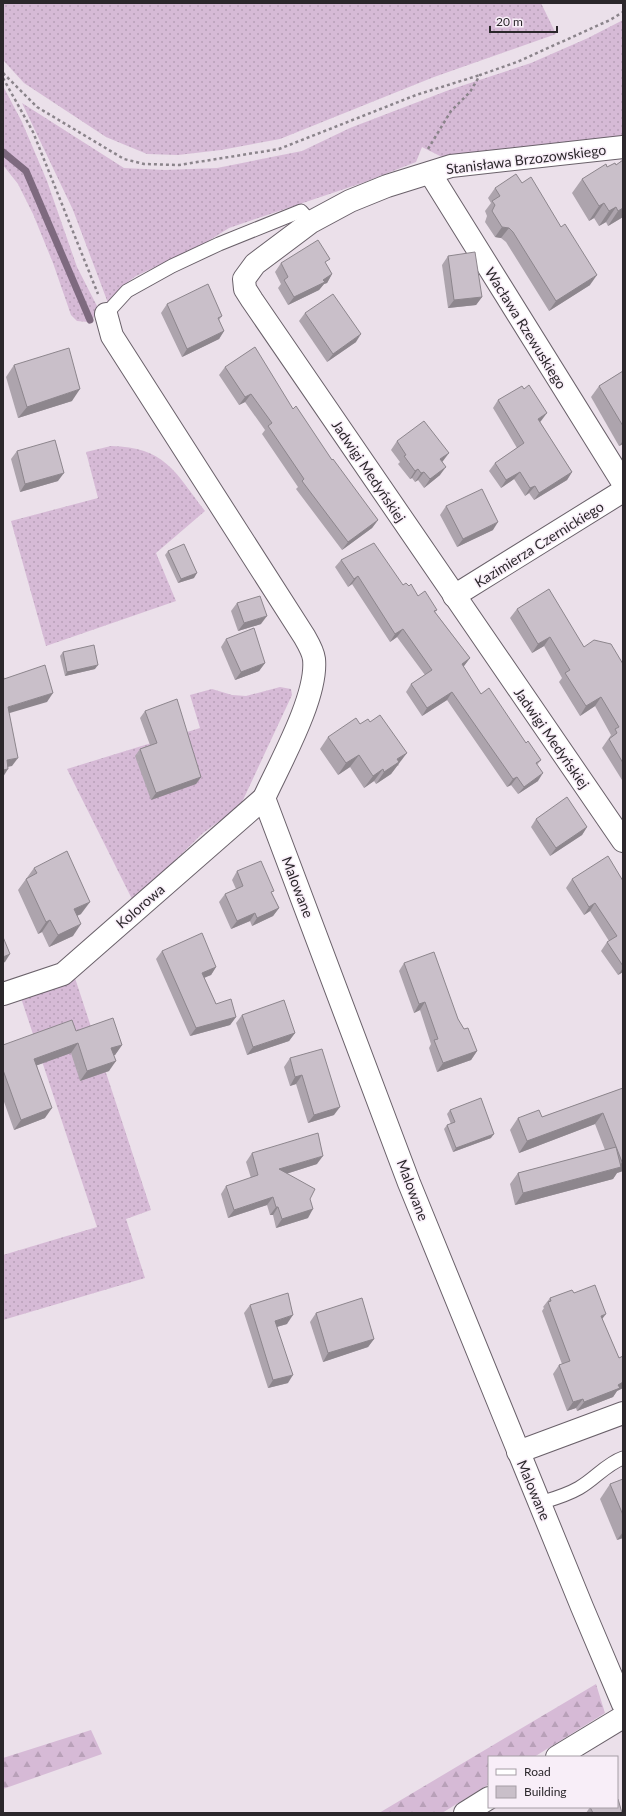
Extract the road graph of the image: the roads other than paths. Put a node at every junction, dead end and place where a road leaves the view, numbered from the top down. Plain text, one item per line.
1 (623, 147) edge
2 (430, 173) junction
3 (311, 222) junction
4 (106, 314) joint
5 (623, 483) edge
6 (623, 491) edge
7 (454, 596) junction
8 (264, 798) junction
9 (623, 841) edge
10 (3, 994) edge
11 (623, 1413) edge
12 (518, 1452) junction
13 (623, 1458) edge
14 (540, 1504) junction
15 (623, 1704) edge
16 (623, 1717) edge
17 (559, 1756) edge
18 (488, 1799) edge
19 (465, 1813) edge

1 - 2 street, Stanisława Brzozowskiego
2 - 3 street, Jadwigi Medyńskiej
2 - 5 street, Wacława Rzewuskiego
3 - 4 lane
3 - 7 street, Jadwigi Medyńskiej
4 - 8 street
6 - 7 street, Kazimierza Czernickiego
7 - 9 street, Jadwigi Medyńskiej
8 - 10 street, Kolorowa
8 - 12 street, Malowane
11 - 12 street
12 - 14 street, Malowane
13 - 14 lane
14 - 15 street, Malowane
16 - 17 street
18 - 19 street

